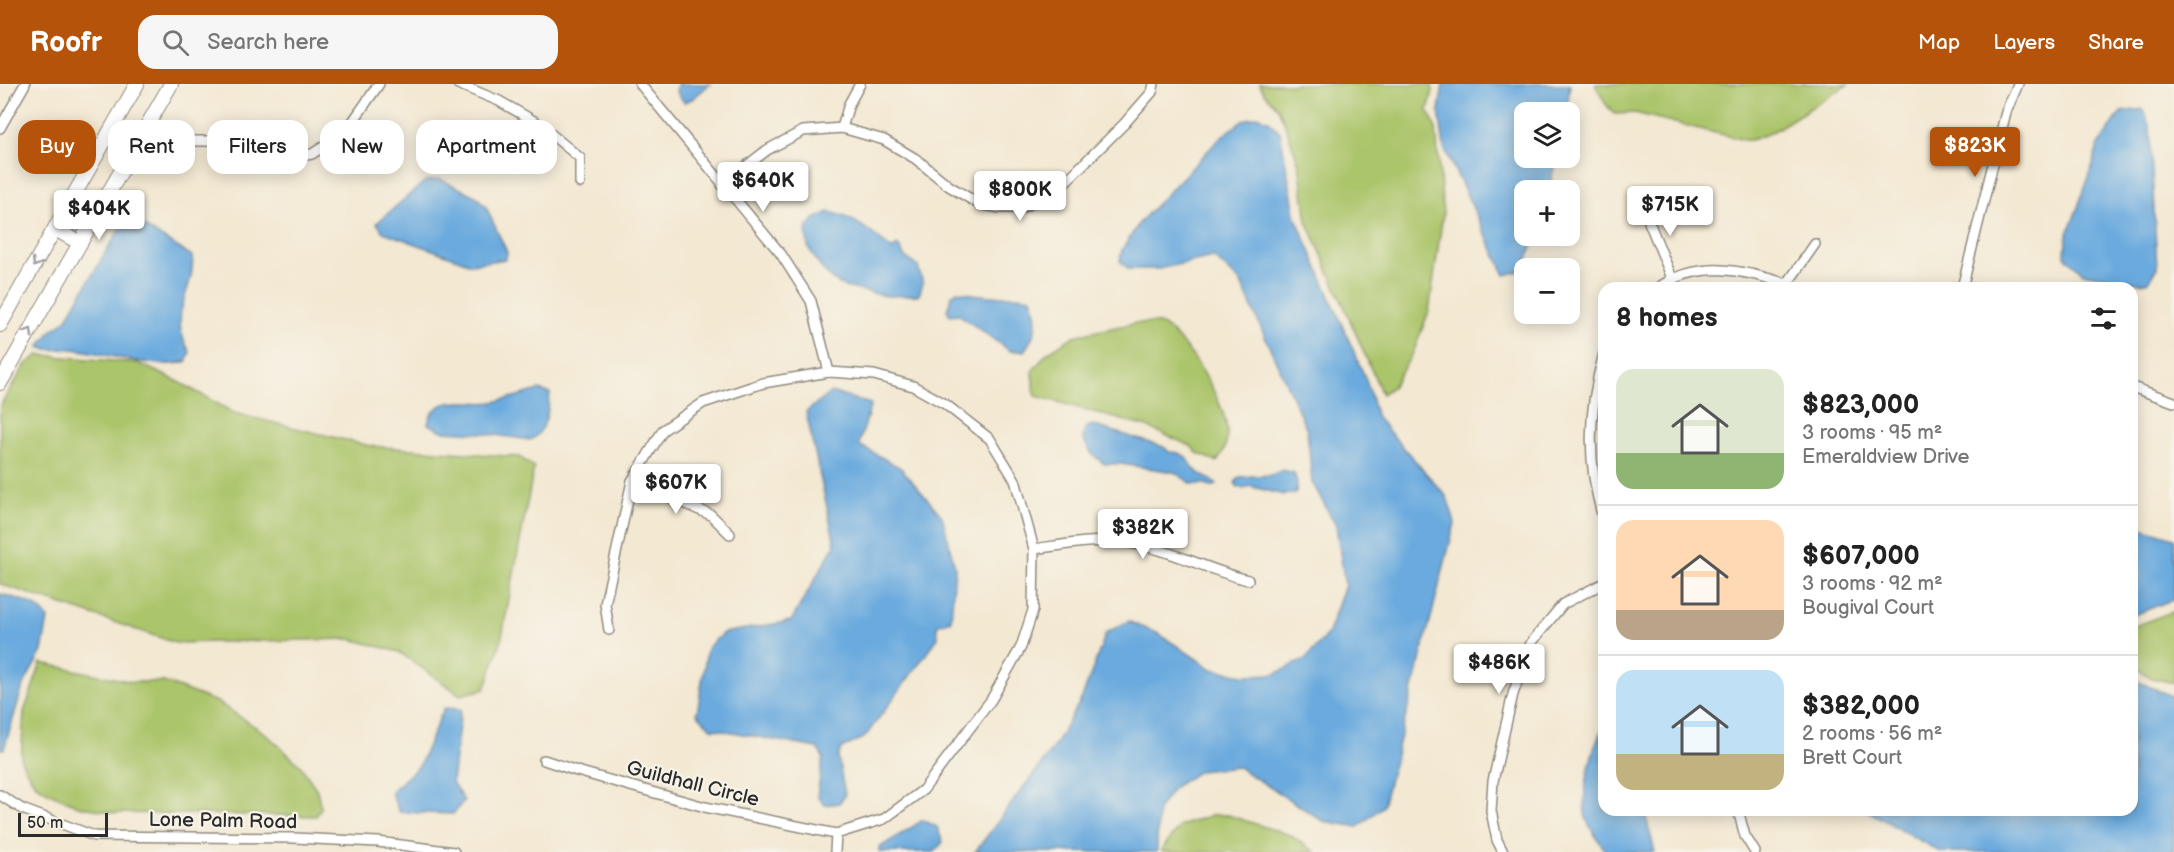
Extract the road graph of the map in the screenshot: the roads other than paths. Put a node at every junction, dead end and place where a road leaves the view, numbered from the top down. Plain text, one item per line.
1 (25, 84) edge
2 (137, 84) edge
3 (171, 84) edge
4 (379, 84) edge
5 (458, 84) edge
6 (640, 84) edge
7 (860, 84) edge
8 (1154, 84) edge
9 (2018, 84) edge
10 (0, 128) edge
11 (842, 128) junction
12 (195, 141) edge
13 (580, 183) dead end
14 (722, 184) junction
15 (1653, 198) dead end
16 (55, 229) junction
17 (80, 243) junction
18 (1815, 244) dead end
19 (1672, 278) junction
20 (1666, 282) edge
21 (1777, 282) edge
22 (1791, 282) edge
23 (1964, 282) edge
24 (0, 325) edge
25 (829, 372) junction
26 (1598, 374) edge
27 (0, 383) edge
28 (2138, 389) edge
29 (2174, 402) edge
30 (632, 481) junction
31 (1598, 502) edge
32 (730, 534) dead end
33 (1034, 549) junction
34 (1248, 580) dead end
35 (1598, 586) edge
36 (609, 630) dead end
37 (544, 760) dead end
38 (0, 795) edge
39 (1740, 816) edge
40 (836, 834) junction
41 (454, 852) edge
42 (835, 852) edge
43 (1503, 852) edge
44 (1755, 852) edge

1 - 10 street
2 - 16 street
3 - 17 street
4 - 12 street
5 - 13 street
6 - 14 street
7 - 11 street
8 - 11 street
9 - 23 street
11 - 14 street
14 - 25 street
15 - 19 street
16 - 17 street
16 -> 24 street
27 -> 17 street
18 - 22 street
19 - 20 street
19 - 21 street
25 - 30 street, Guildhall Circle
25 - 33 street, Guildhall Circle
26 - 31 street
28 - 29 street
30 - 32 street
30 - 36 street, Guildhall Circle
33 - 34 street
33 - 40 street, Guildhall Circle
35 - 43 street
37 - 40 street, Guildhall Circle
38 - 41 street, Lone Palm Road
39 - 44 street
40 - 42 street

